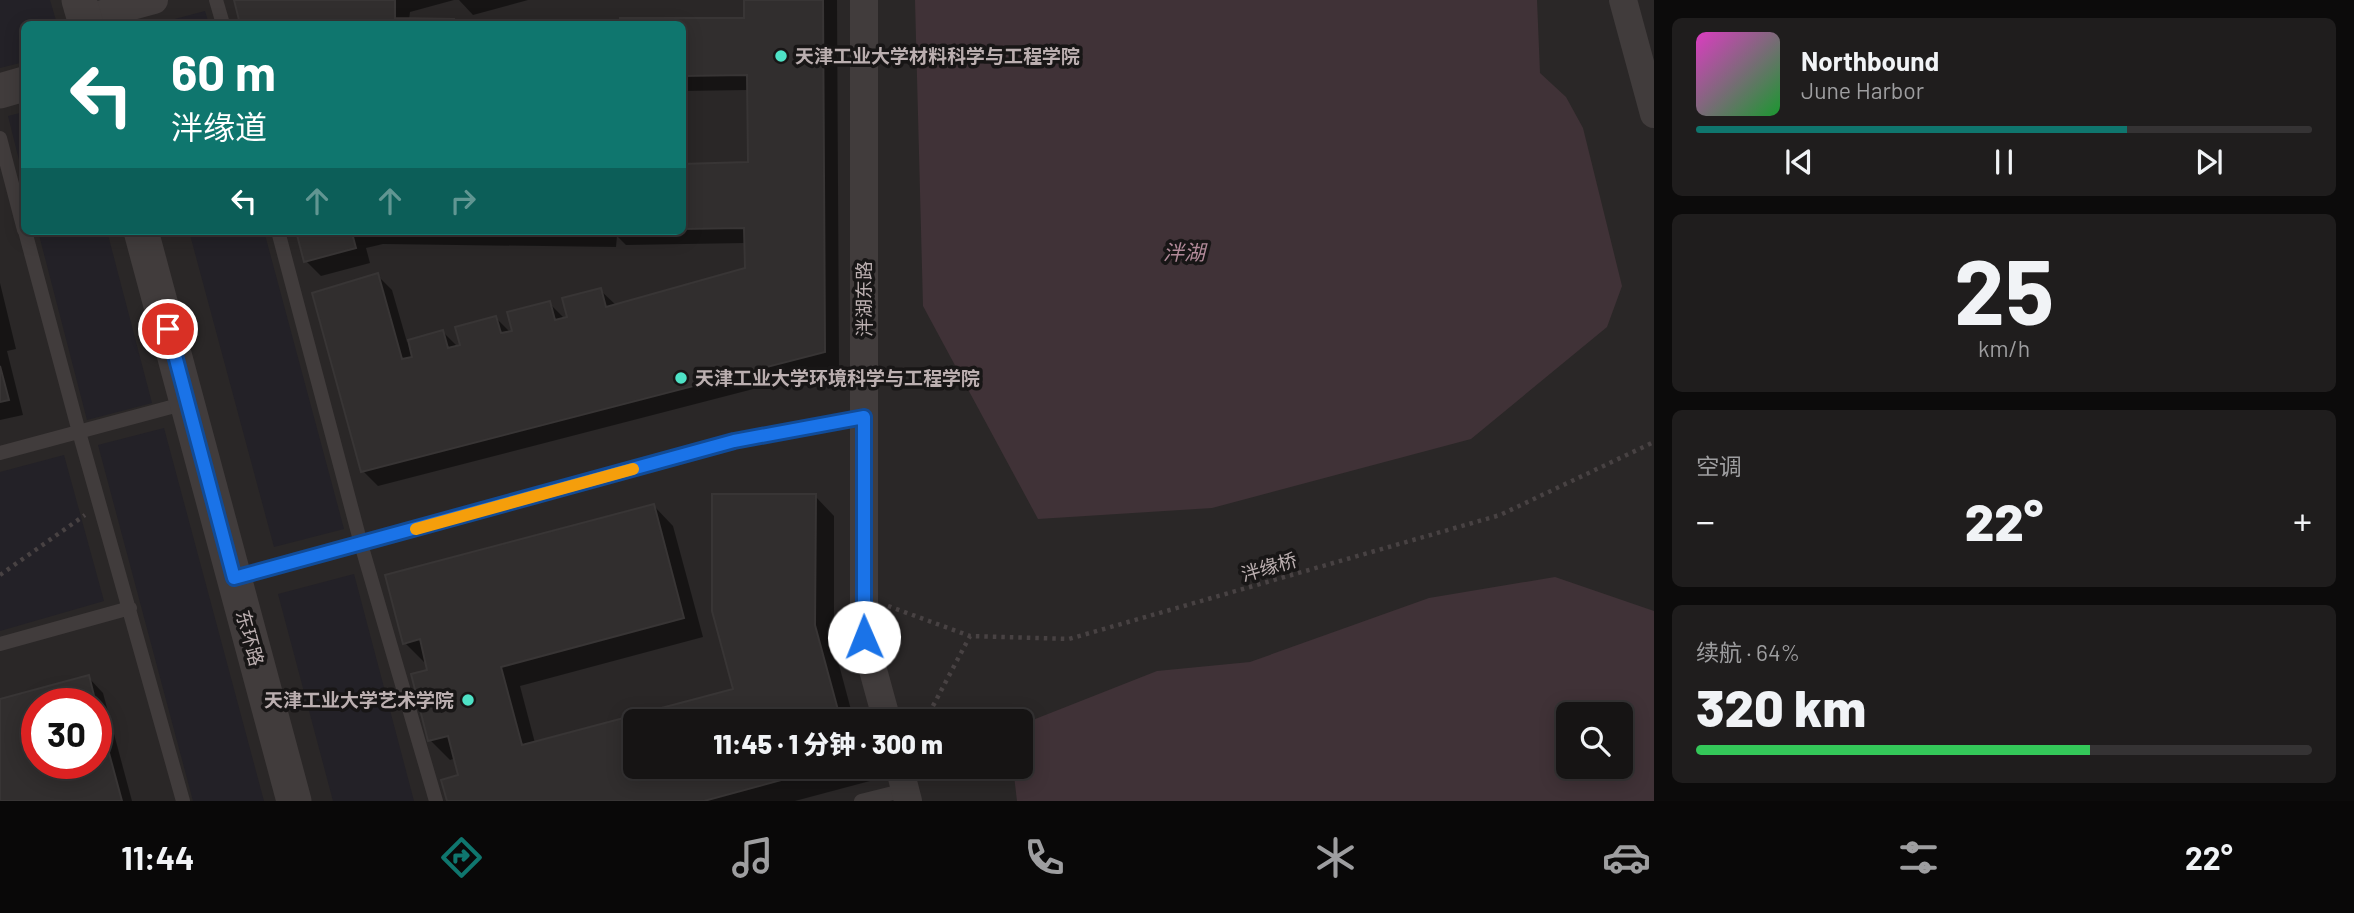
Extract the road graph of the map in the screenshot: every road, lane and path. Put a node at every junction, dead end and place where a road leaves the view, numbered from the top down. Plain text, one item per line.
1 (154, 0) edge
2 (216, 0) edge
3 (864, 0) edge
4 (1623, 0) edge
5 (83, 14) edge
6 (222, 21) edge
7 (21, 85) edge
8 (0, 91) edge
9 (1654, 114) edge
10 (0, 138) edge
11 (21, 215) edge
12 (26, 235) edge
13 (142, 235) edge
14 (279, 235) edge
15 (187, 402) junction
16 (864, 417) junction
17 (79, 432) junction
18 (1654, 442) edge
19 (0, 453) edge
20 (100, 505) junction
21 (360, 544) junction
22 (0, 575) edge
23 (234, 578) junction
24 (863, 597) junction
25 (130, 608) junction
26 (970, 636) junction
27 (0, 644) edge
28 (884, 709) edge
29 (931, 709) edge
30 (904, 786) edge
31 (183, 801) edge
32 (294, 801) edge
33 (436, 801) edge
34 (861, 801) edge

1 - 5 street
2 - 6 lane
3 - 16 street, 泮湖东路
4 - 9 street
7 - 8 street
10 - 11 lane
12 - 17 lane
13 - 15 street, 东环路
14 - 21 lane
15 - 17 lane
15 - 23 street, 东环路
16 - 21 lane
16 - 24 street, 泮湖东路
17 - 19 lane
17 - 20 lane
18 - 26 path, 泮缘桥
20 - 22 path
20 - 25 lane
21 - 23 lane
21 - 33 lane
23 - 32 street, 东环路
24 - 26 path, 泮缘桥
24 - 28 street, 泮湖东路
25 - 27 lane
25 - 31 lane
26 - 29 path
30 - 34 lane

